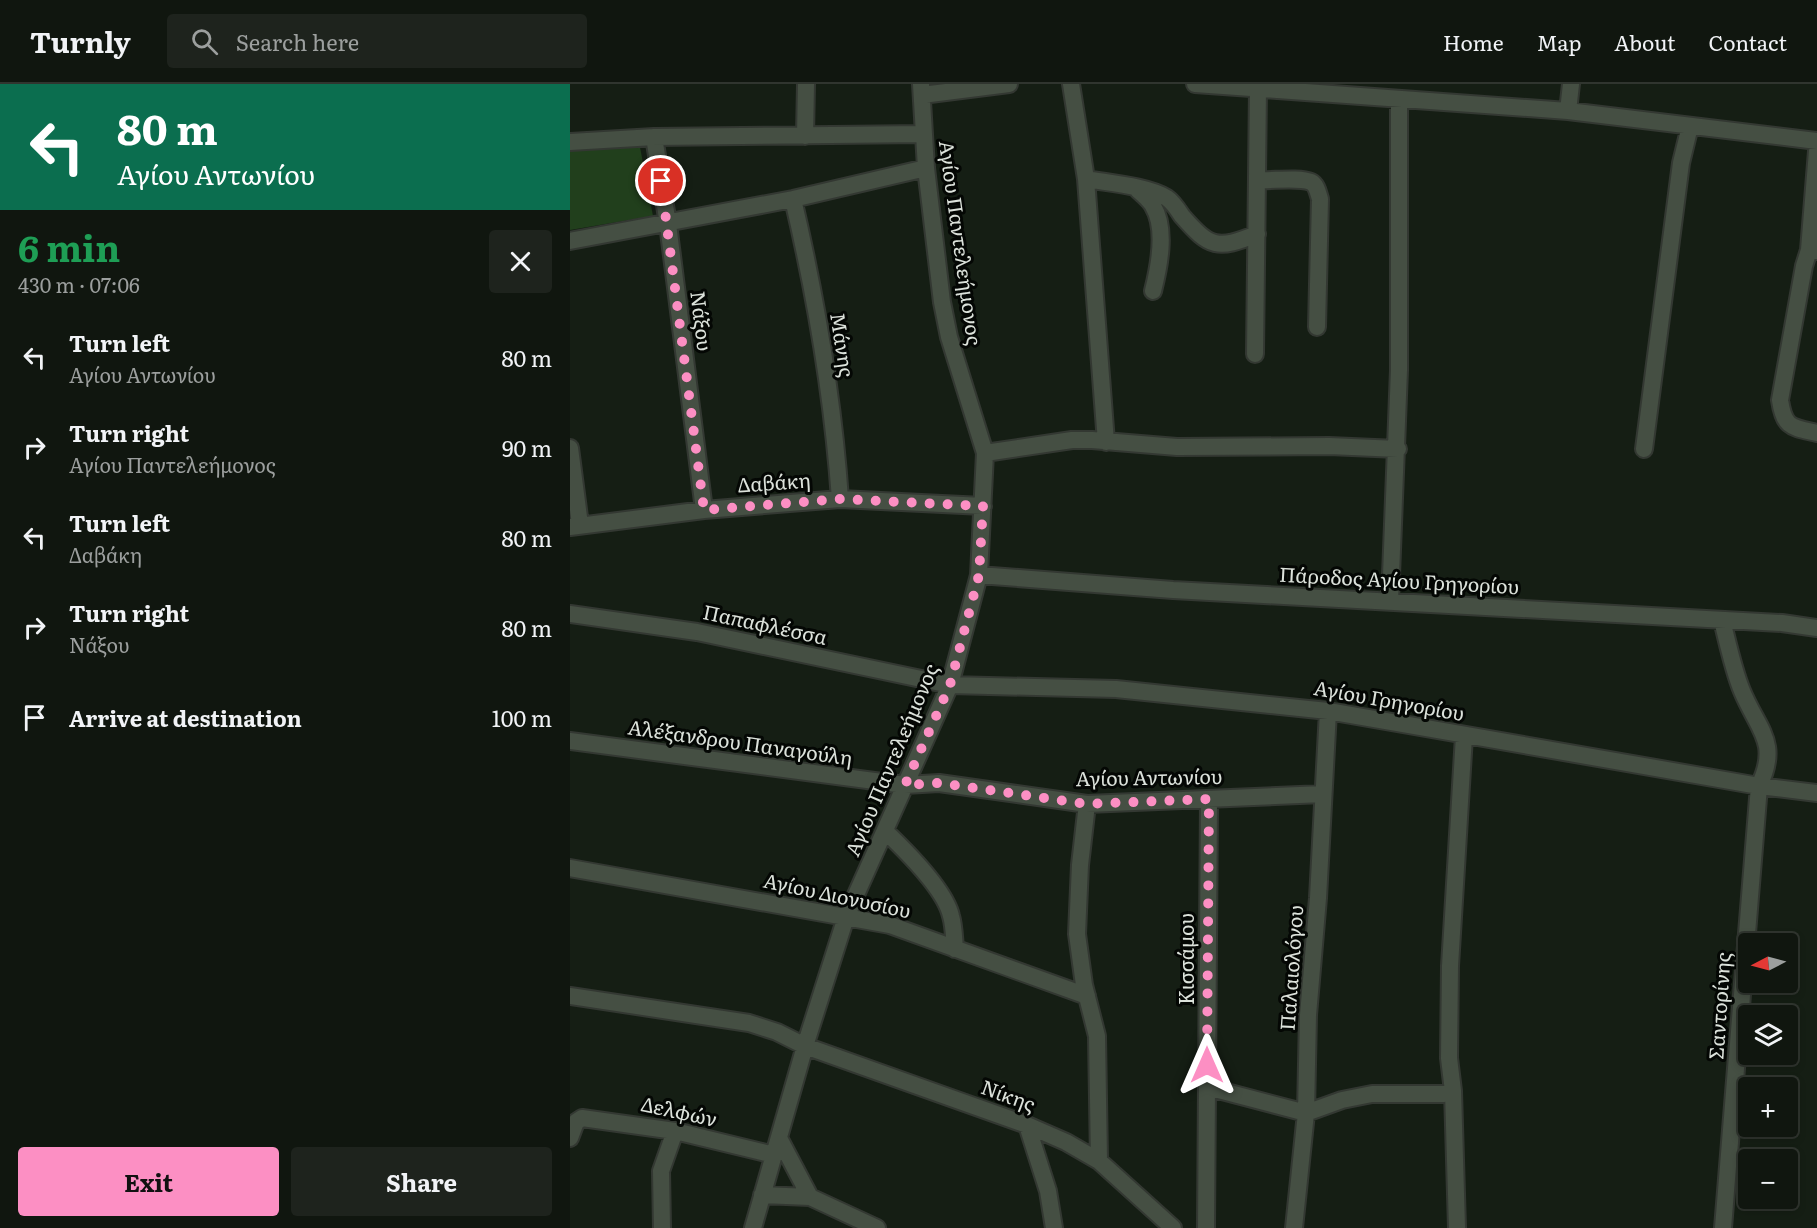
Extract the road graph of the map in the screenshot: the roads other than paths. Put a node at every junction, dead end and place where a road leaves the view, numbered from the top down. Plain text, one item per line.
1 (806, 84) edge
2 (1010, 84) edge
3 (1071, 84) edge
4 (1195, 84) edge
5 (1571, 84) edge
6 (1258, 88) junction
7 (921, 89) edge
8 (1399, 99) junction
9 (1568, 111) junction
10 (1690, 126) junction
11 (923, 134) junction
12 (805, 136) junction
13 (654, 137) junction
14 (1817, 141) edge
15 (570, 142) edge
16 (1817, 151) edge
17 (926, 168) junction
18 (1086, 179) junction
19 (1258, 180) junction
20 (1134, 186) junction
21 (793, 199) junction
22 (668, 224) junction
23 (1257, 234) junction
24 (570, 241) edge
25 (1813, 250) edge
26 (1153, 291) dead end
27 (1317, 327) dead end
28 (1255, 354) dead end
29 (1817, 432) edge
30 (1106, 442) junction
31 (570, 448) edge
32 (1398, 449) junction
33 (1644, 449) dead end
34 (985, 453) junction
35 (840, 499) junction
36 (983, 506) junction
37 (704, 510) junction
38 (575, 526) edge
39 (979, 575) junction
40 (1390, 601) junction
41 (570, 614) edge
42 (1722, 620) junction
43 (1817, 628) edge
44 (950, 685) junction
45 (1328, 711) junction
46 (1464, 736) junction
47 (570, 741) edge
48 (905, 785) junction
49 (1759, 786) junction
50 (1817, 793) edge
51 (1323, 794) junction
52 (1209, 799) junction
53 (1087, 804) junction
54 (885, 831) junction
55 (570, 868) edge
56 (846, 917) junction
57 (955, 949) junction
58 (570, 996) edge
59 (1086, 996) junction
60 (805, 1046) junction
61 (1207, 1087) junction
62 (1453, 1091) junction
63 (1306, 1113) junction
64 (1027, 1125) junction
65 (573, 1130) edge
66 (675, 1131) junction
67 (779, 1138) junction
68 (774, 1155) junction
69 (1099, 1161) junction
70 (762, 1195) junction
71 (810, 1197) junction
72 (868, 1226) edge
73 (663, 1228) edge
74 (753, 1228) edge
75 (1054, 1228) edge
76 (1173, 1228) edge
77 (1206, 1228) edge
78 (1294, 1228) edge
79 (1457, 1228) edge
80 (1723, 1228) edge

1 - 12 street
2 - 7 street
3 - 18 street
4 - 6 street
5 - 9 street
6 - 8 street
6 - 19 street
7 - 11 street, Αγίου Παντελεήμονος
8 - 9 street
8 - 32 street
9 - 10 street
10 - 14 street
10 - 33 street
11 - 12 street
11 - 17 street, Αγίου Παντελεήμονος
12 - 13 street
13 - 15 street
13 - 22 street, Νάξου
16 - 25 street
17 - 21 street
17 - 34 street, Αγίου Παντελεήμονος
18 - 20 street
18 - 30 street
19 - 23 street
19 - 27 street
20 - 23 street
20 - 26 street
21 - 22 street
21 - 35 street, Μάνης
22 - 24 street
22 - 37 street, Νάξου
23 - 28 street
25 - 29 street
30 - 32 street
30 - 34 street
31 - 38 street
32 - 40 street
34 - 36 street, Αγίου Παντελεήμονος
35 - 36 street, Δαβάκη
35 - 37 street, Δαβάκη
36 - 39 street, Αγίου Παντελεήμονος
37 - 38 street, Δαβάκη
39 - 40 street, Πάροδος Αγίου Γρηγορίου
39 - 44 street, Αγίου Παντελεήμονος
40 - 42 street, Πάροδος Αγίου Γρηγορίου
41 - 44 street, Παπαφλέσσα
42 - 43 street, Πάροδος Αγίου Γρηγορίου
42 - 49 street, Σαντορίνης
44 - 45 street, Αγίου Γρηγορίου
44 - 48 street, Αγίου Παντελεήμονος
45 - 46 street, Αγίου Γρηγορίου
45 - 51 street, Παλαιολόγου
46 - 49 street, Αγίου Γρηγορίου
46 - 62 street
47 - 48 street, Αλέξανδρου Παναγούλη
48 - 53 street, Αγίου Αντωνίου
48 - 54 street, Αγίου Παντελεήμονος
49 - 50 street, Αγίου Γρηγορίου
49 - 80 street, Σαντορίνης
51 - 52 street, Αγίου Αντωνίου
51 - 63 street, Παλαιολόγου
52 - 53 street, Αγίου Αντωνίου
52 - 61 street, Κισσάμου
53 - 59 street
54 - 56 street, Αγίου Παντελεήμονος
54 - 57 street
55 - 56 street, Αγίου Διονυσίου
56 - 57 street, Αγίου Διονυσίου
56 - 60 street, Αγίου Παντελεήμονος
57 - 59 street, Αγίου Διονυσίου
58 - 60 street, Νίκης
59 - 69 street
60 - 64 street, Νίκης
60 - 67 street, Αγίου Παντελεήμονος
61 - 63 street
61 - 77 street, Κισσάμου
62 - 63 street
62 - 79 street
63 - 78 street, Παλαιολόγου
64 - 69 street, Νίκης
64 - 75 street
65 - 66 street, Δελφών
66 - 68 street, Δελφών
66 - 73 street
67 - 68 street, Αγίου Παντελεήμονος
67 - 71 street
68 - 70 street, Αγίου Παντελεήμονος
69 - 76 street, Νίκης
70 - 71 street
70 - 74 street, Αγίου Παντελεήμονος
71 - 72 street

